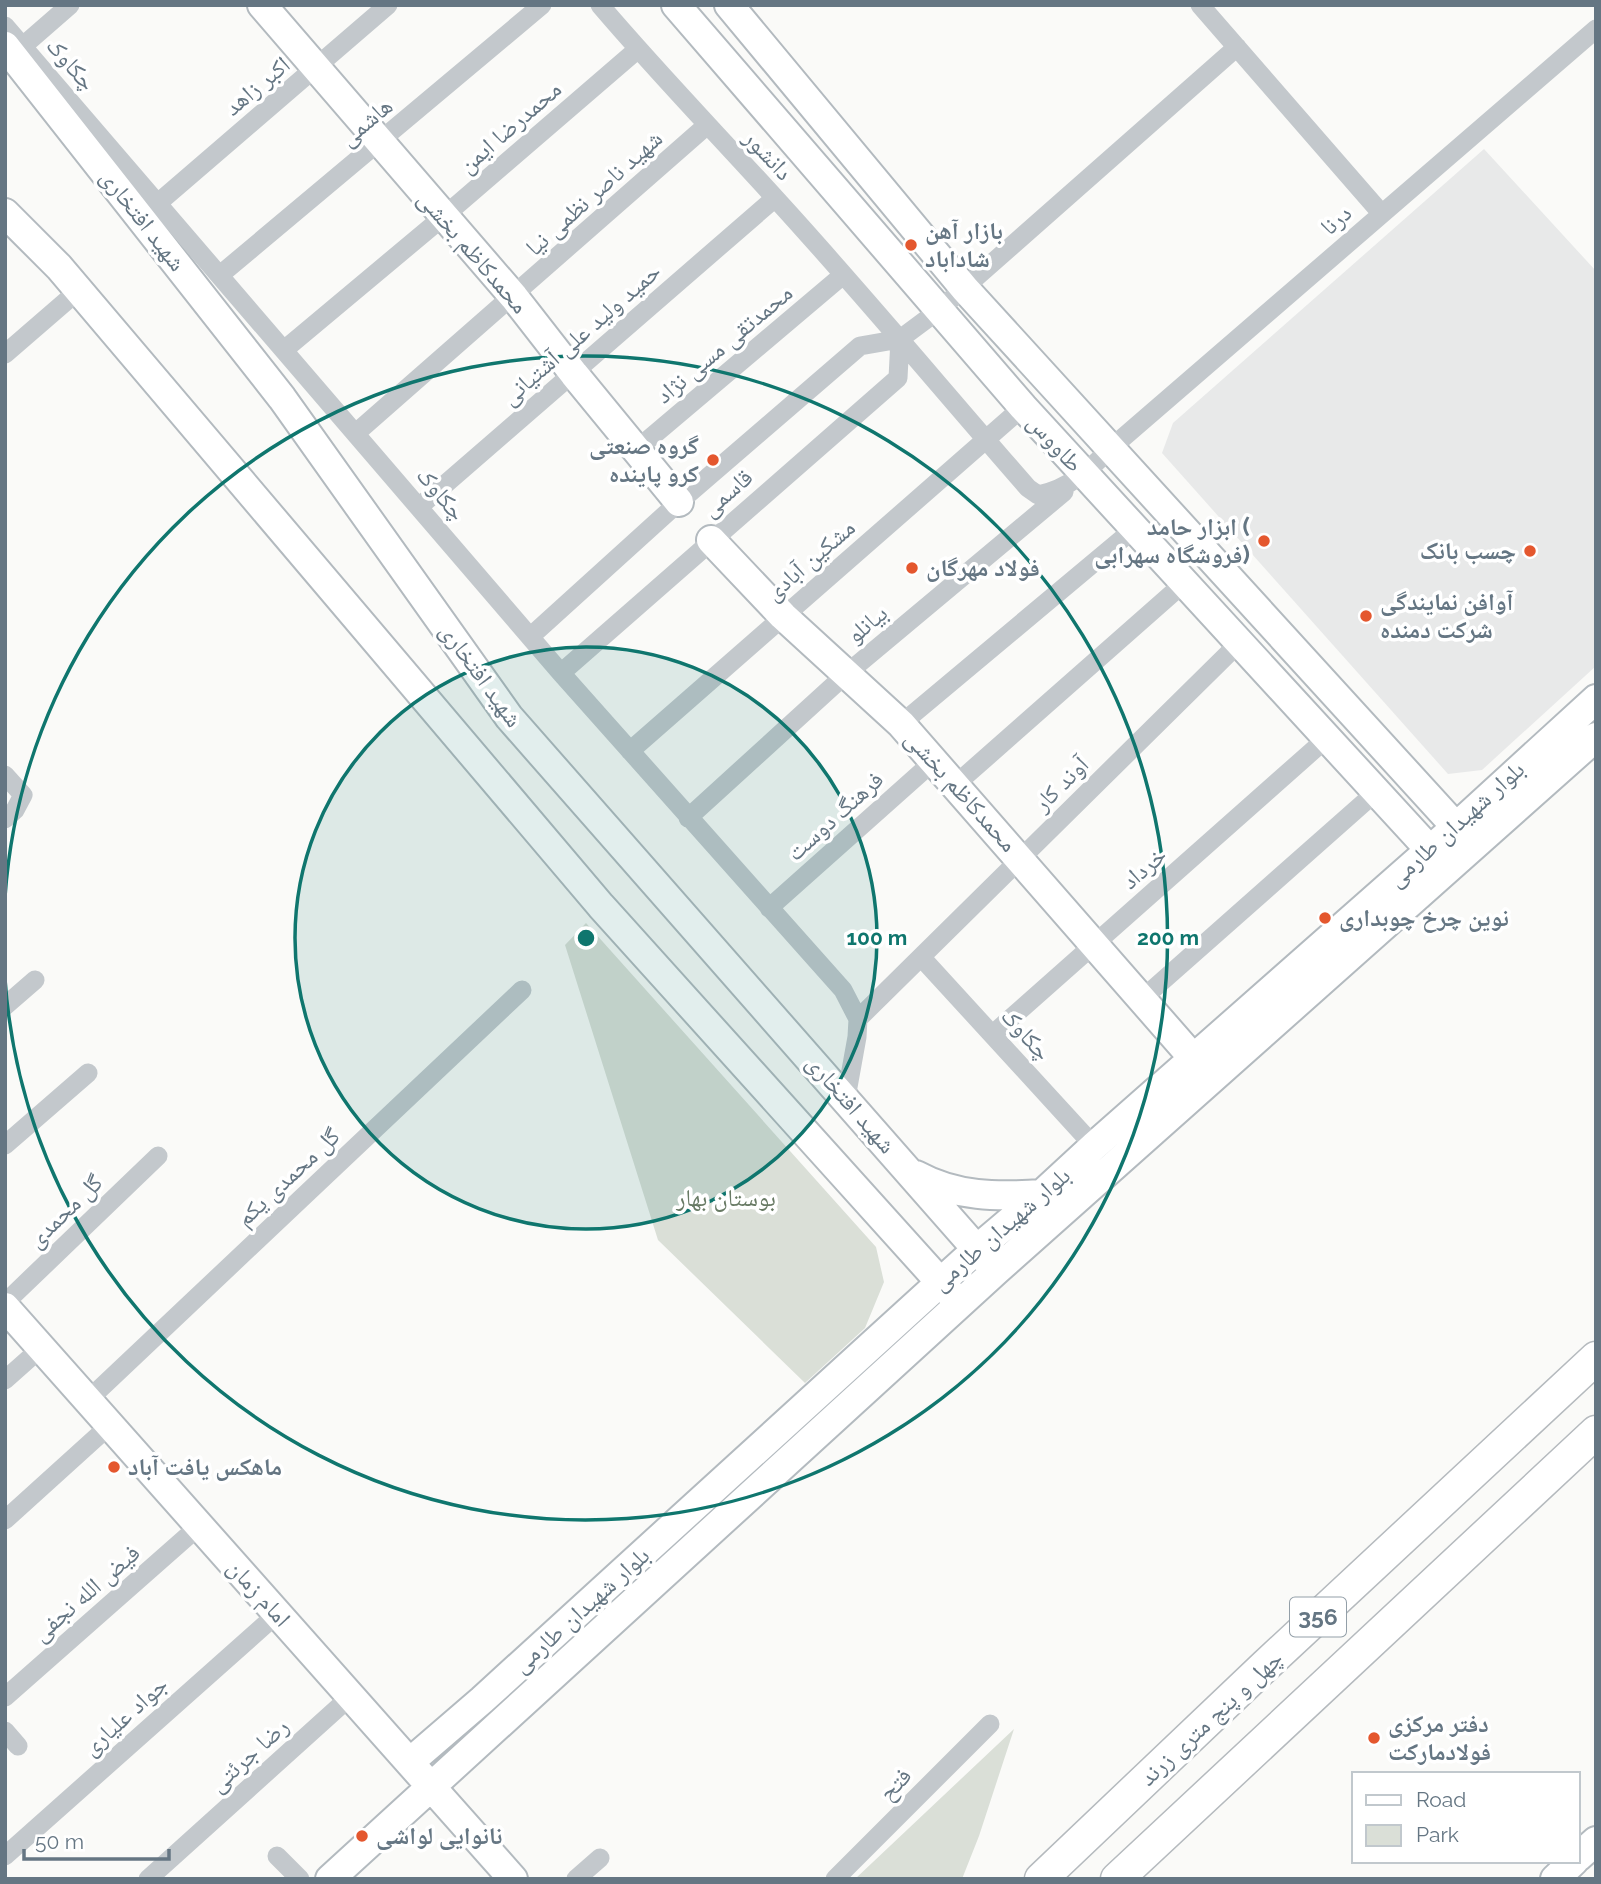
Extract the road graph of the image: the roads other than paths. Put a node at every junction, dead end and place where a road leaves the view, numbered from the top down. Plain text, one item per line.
1 (71, 5) edge
2 (262, 5) edge
3 (388, 5) edge
4 (542, 5) edge
5 (600, 5) edge
6 (676, 5) edge
7 (729, 5) edge
8 (1200, 5) edge
9 (5, 26) edge
10 (1596, 29) edge
11 (14, 46) edge
12 (1237, 47) junction
13 (638, 49) junction
14 (316, 68) junction
15 (706, 126) junction
16 (380, 143) junction
17 (775, 198) junction
18 (158, 203) junction
19 (5, 213) edge
20 (1381, 213) junction
21 (443, 217) junction
22 (5, 240) edge
23 (59, 267) junction
24 (220, 275) junction
25 (843, 275) junction
26 (965, 289) junction
27 (79, 290) junction
28 (514, 297) junction
29 (939, 310) junction
30 (900, 340) junction
31 (284, 350) junction
32 (5, 354) edge
33 (574, 374) junction
34 (1023, 407) junction
35 (356, 433) junction
36 (986, 439) junction
37 (1111, 448) junction
38 (636, 450) junction
39 (1084, 475) junction
40 (679, 502) junction
41 (419, 507) junction
42 (1134, 529) junction
43 (711, 540) junction
44 (1184, 583) junction
45 (783, 616) junction
46 (530, 637) junction
47 (1239, 643) junction
48 (561, 673) junction
49 (845, 675) junction
50 (1596, 699) edge
51 (901, 724) junction
52 (1596, 737) edge
53 (1327, 738) junction
54 (630, 751) junction
55 (934, 761) junction
56 (5, 775) edge
57 (955, 785) junction
58 (1376, 792) junction
59 (688, 818) junction
60 (5, 819) edge
61 (1465, 836) junction
62 (1021, 858) junction
63 (1438, 859) junction
64 (769, 908) junction
65 (1094, 944) junction
66 (921, 957) junction
67 (35, 980) dead end
68 (522, 990) dead end
69 (1142, 999) junction
70 (5, 1006) edge
71 (858, 1018) junction
72 (993, 1034) junction
73 (1194, 1059) junction
74 (88, 1073) dead end
75 (846, 1098) junction
76 (5, 1145) edge
77 (1094, 1146) junction
78 (158, 1156) dead end
79 (911, 1172) junction
80 (1042, 1194) junction
81 (976, 1250) junction
82 (997, 1270) junction
83 (941, 1281) junction
84 (960, 1304) junction
85 (5, 1305) edge
86 (41, 1348) junction
87 (1596, 1357) edge
88 (5, 1380) edge
89 (88, 1400) junction
90 (110, 1425) junction
91 (1596, 1433) edge
92 (5, 1520) edge
93 (199, 1526) junction
94 (277, 1614) junction
95 (351, 1696) junction
96 (5, 1697) edge
97 (990, 1724) dead end
98 (410, 1762) junction
99 (432, 1787) junction
100 (1596, 1841) edge
101 (1580, 1855) edge
102 (5, 1856) edge
103 (277, 1856) dead end
104 (600, 1858) dead end
105 (1572, 1863) edge
106 (148, 1879) edge
107 (300, 1879) edge
108 (330, 1879) edge
109 (513, 1879) edge
110 (576, 1879) edge
111 (835, 1879) edge
112 (1041, 1879) edge
113 (1117, 1879) edge
114 (1555, 1879) edge

1 - 11 street
2 - 14 main road, محمدکاظم بخشی
3 - 14 street, اکبر زاهد
4 - 16 street, هاشمی
5 - 13 street, دانشور
6 - 29 main road, طاووس
7 - 26 main road, طاووس
8 - 12 street
9 - 11 street, چکاوک
10 - 20 street, درنا
11 - 18 street, چکاوک
11 - 75 main road, شهید افتخاری
12 - 20 street
12 - 26 street, قاسمی
13 - 15 street, دانشور
13 - 21 street, محمدرضا ایمن
14 - 16 main road, محمدکاظم بخشی
14 - 18 street, اکبر زاهد
15 - 17 street, دانشور
15 - 28 street, شهید ناصر نظمی نیا
16 - 21 main road, محمدکاظم بخشی
16 - 24 street, هاشمی
17 - 25 street, دانشور
17 - 33 street, حمید ولید علی آشتیانی
18 - 24 street, چکاوک
19 - 23 main road, شهید افتخاری
20 - 37 street, درنا
21 - 28 main road, محمدکاظم بخشی
21 - 31 street, محمدرضا ایمن
22 - 23 main road, شهید افتخاری
23 - 27 main road, شهید افتخاری
24 - 31 street, چکاوک
25 - 30 street, دانشور
25 - 38 street, محمدتقی مسی نژاد
26 - 29 street, قاسمی
26 - 37 main road, طاووس
27 - 32 street
27 - 83 main road, شهید افتخاری
28 - 33 main road, محمدکاظم بخشی
28 - 35 street, شهید ناصر نظمی نیا
29 - 30 street, قاسمی
29 - 34 main road, طاووس
30 - 36 street, دانشور
30 - 40 street, قاسمی
30 - 43 street, قاسمی
31 - 35 street, چکاوک
33 - 38 main road, محمدکاظم بخشی
33 - 41 street, حمید ولید علی آشتیانی
34 - 36 street, مشکین آبادی
34 - 39 main road, طاووس
35 - 41 street, چکاوک
36 - 39 street, دانشور
36 - 45 street, مشکین آبادی
37 - 39 street, درنا
37 - 61 main road, طاووس
38 - 40 main road, محمدکاظم بخشی
39 - 42 main road, طاووس
39 - 49 street, بیانلو
40 - 46 street, قاسمی
41 - 46 street, چکاوک
42 - 44 main road, طاووس
42 - 51 street
43 - 45 main road, محمدکاظم بخشی
43 - 48 street, قاسمی
44 - 47 main road, طاووس
44 - 57 street
45 - 49 main road, محمدکاظم بخشی
45 - 54 street, مشکین آبادی
46 - 48 street, چکاوک
47 - 53 main road, طاووس
47 - 62 street, آوند کار
48 - 54 street, چکاوک
49 - 51 main road, محمدکاظم بخشی
49 - 59 street, بیانلو
50 - 61 main road, بلوار شهیدان طارمی
51 - 55 main road, محمدکاظم بخشی
52 - 61 main road, بلوار شهیدان طارمی
53 - 58 main road, طاووس
53 - 65 street, خرداد
54 - 59 street, چکاوک
55 - 57 main road, محمدکاظم بخشی
55 - 64 street, فرهنگ دوست
56 - 60 street
57 - 62 main road, محمدکاظم بخشی
58 - 63 main road, طاووس
58 - 69 street
59 - 64 street, چکاوک
61 - 63 main road, بلوار شهیدان طارمی
62 - 65 main road, محمدکاظم بخشی
62 - 66 street, آوند کار
63 - 73 main road, بلوار شهیدان طارمی
63 - 82 main road, بلوار شهیدان طارمی
64 - 71 street, چکاوک
65 - 69 main road, محمدکاظم بخشی
65 - 72 street, خرداد
66 - 71 street, آوند کار
66 - 72 street, چکاوک
67 - 70 street
68 - 89 street, گل محمدی یکم
69 - 73 main road, محمدکاظم بخشی
71 - 75 street
72 - 77 street, چکاوک
73 - 77 main road, بلوار شهیدان طارمی
74 - 76 street
75 - 79 main road, شهید افتخاری
77 - 80 main road, بلوار شهیدان طارمی
78 - 85 street, گل محمدی
79 - 80 main road
79 - 81 main road, شهید افتخاری
80 - 81 main road, بلوار شهیدان طارمی
81 - 82 main road, شهید افتخاری
81 - 83 main road, بلوار شهیدان طارمی
82 - 84 main road, بلوار شهیدان طارمی
83 - 84 main road, شهید افتخاری
83 - 98 main road, بلوار شهیدان طارمی
84 - 99 main road, بلوار شهیدان طارمی
85 - 86 main road, امام زمان
86 - 88 street
86 - 89 main road, امام زمان
87 - 112 main road, چهل و پنج متری زرند / 356
89 - 90 main road, امام زمان
90 - 92 street
90 - 93 main road, امام زمان
91 - 113 main road, 356
93 - 94 main road, امام زمان
93 - 96 street, فیض الله نجفی
94 - 95 main road, امام زمان
94 - 102 street, جواد علیاری
95 - 98 main road, امام زمان
95 - 106 street, رضا جرئتی
97 - 111 street, فتح
98 - 99 main road, امام زمان
99 - 108 main road, بلوار شهیدان طارمی
99 - 109 main road, امام زمان
100 - 101 main road
103 - 107 street
104 - 110 street
105 - 114 main road

